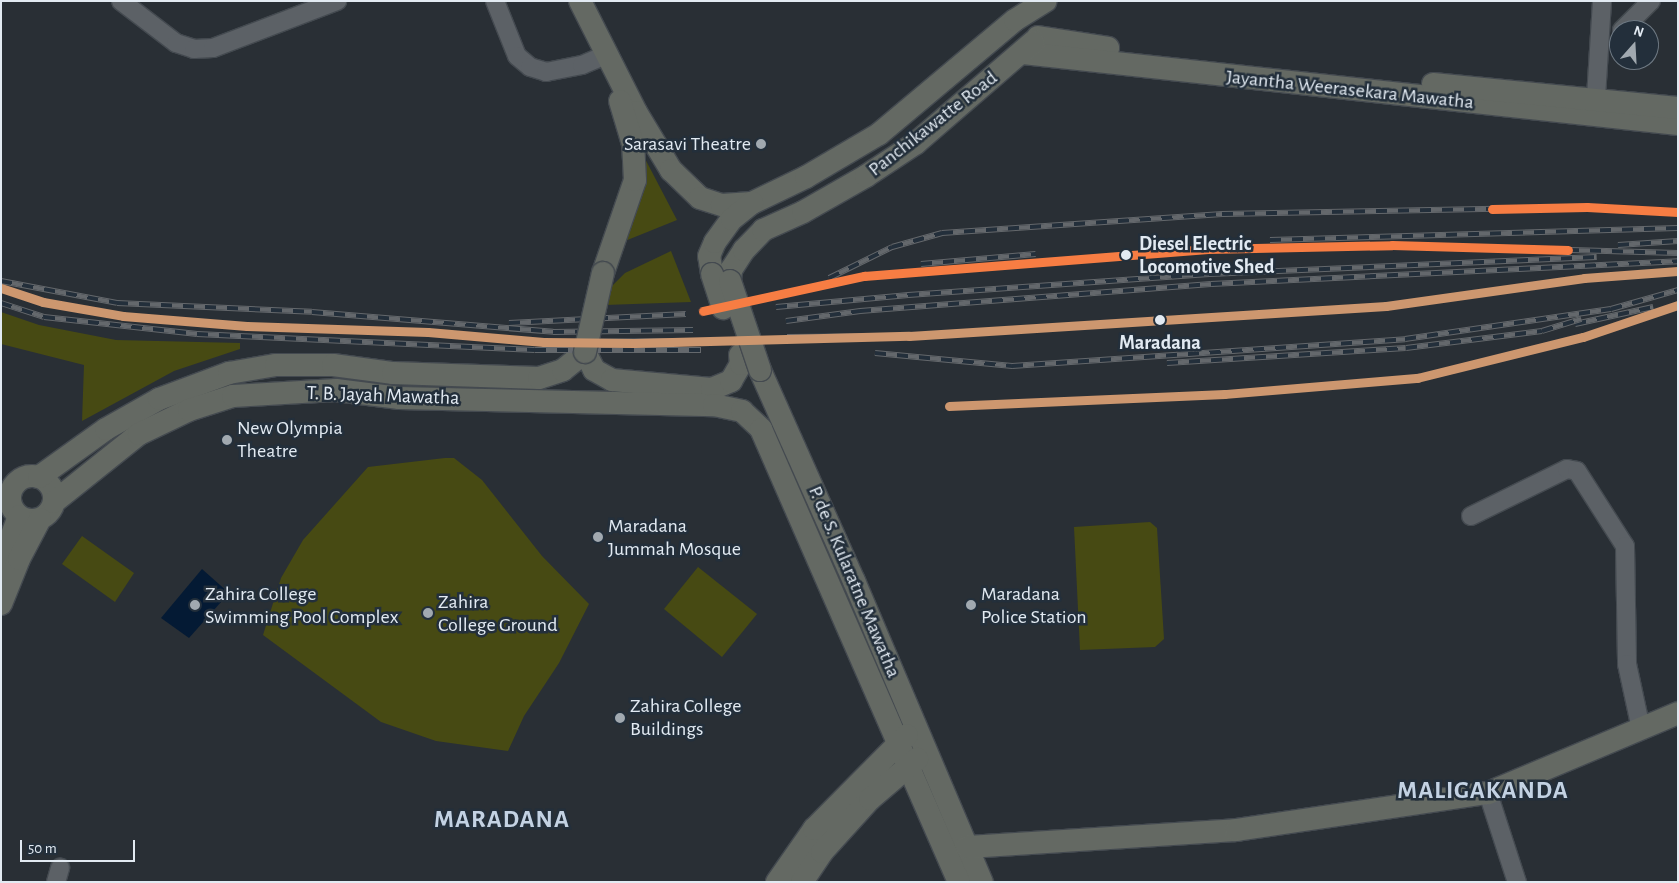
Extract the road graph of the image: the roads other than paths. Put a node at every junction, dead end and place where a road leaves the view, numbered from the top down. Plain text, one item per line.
1 (121, 1) edge
2 (337, 1) edge
3 (495, 1) edge
4 (580, 1) edge
5 (1047, 1) edge
6 (1602, 1) edge
7 (1651, 1) edge
8 (1632, 20) edge
9 (1030, 45) junction
10 (1609, 47) edge
11 (608, 59) junction
12 (1598, 62) junction
13 (1678, 108) edge
14 (1596, 109) junction
15 (1678, 124) edge
16 (752, 203) junction
17 (721, 277) junction
18 (584, 352) junction
19 (276, 365) junction
20 (278, 393) junction
21 (713, 397) junction
22 (1, 471) edge
23 (33, 477) junction
24 (26, 511) edge
25 (1471, 516) dead end
26 (1, 564) edge
27 (1, 604) edge
28 (1678, 713) edge
29 (916, 726) junction
30 (1641, 729) junction
31 (897, 743) junction
32 (926, 751) junction
33 (907, 767) junction
34 (1488, 793) junction
35 (966, 848) junction
36 (777, 882) edge
37 (802, 882) edge
38 (959, 882) edge
39 (982, 882) edge
40 (1517, 882) edge

1 - 2 street
3 - 11 street
4 - 11 main road
5 - 9 main road, Panchikawatte Road
5 - 16 main road, Panchikawatte Road
6 - 12 street
7 - 8 street
9 - 14 main road, Jayantha Weerasekara Mawatha
9 - 17 main road, Panchikawatte Road
10 - 12 street
11 - 16 main road, Panchikawatte Road
11 - 18 main road, bridge
12 - 14 street
13 - 14 main road, Jayantha Weerasekara Mawatha
14 - 15 main road, Jayantha Weerasekara Mawatha
16 - 17 main road, Panchikawatte Road
17 - 21 main road, bridge
17 - 29 main road, P. de S. Kularatne Mawatha, bridge
18 - 19 main road, T. B. Jayah Mawatha
18 - 21 main road
19 - 20 main road
19 - 23 main road, T. B. Jayah Mawatha
20 - 21 main road, T. B. Jayah Mawatha
20 - 24 main road, T. B. Jayah Mawatha
21 - 31 main road, P. de S. Kularatne Mawatha
22 - 23 main road
23 - 24 main road
23 - 24 main road, T. B. Jayah Mawatha
24 - 26 main road
24 - 27 main road, T. B. Jayah Mawatha
25 - 30 street
28 - 30 main road
29 - 31 main road
29 - 32 main road, P. de S. Kularatne Mawatha
30 - 34 main road
31 - 33 main road, P. de S. Kularatne Mawatha
31 - 36 main road
32 - 33 main road
32 - 35 main road, P. de S. Kularatne Mawatha
33 - 37 main road
33 - 38 main road, P. de S. Kularatne Mawatha
34 - 35 main road
34 - 40 street
35 - 39 main road, P. de S. Kularatne Mawatha

